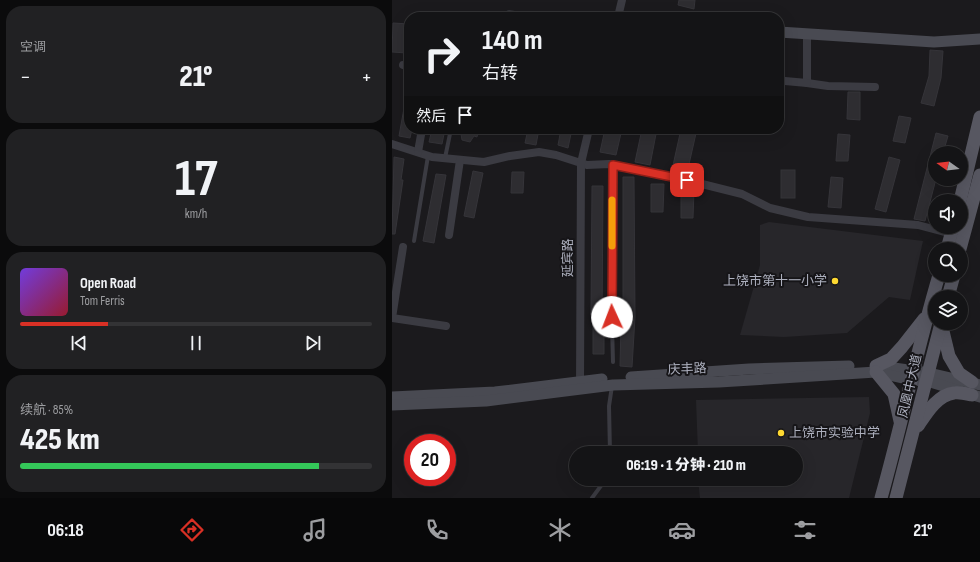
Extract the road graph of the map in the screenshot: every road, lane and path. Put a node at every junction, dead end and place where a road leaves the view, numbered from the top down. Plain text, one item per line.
1 (622, 0) edge
2 (619, 12) edge
3 (784, 32) edge
4 (807, 34) junction
5 (980, 39) edge
6 (785, 81) dead end
7 (807, 83) junction
8 (875, 87) dead end
9 (980, 117) edge
10 (421, 134) edge
11 (450, 134) edge
12 (589, 134) edge
13 (392, 144) edge
14 (418, 152) junction
15 (428, 155) junction
16 (445, 158) junction
17 (460, 160) junction
18 (581, 163) junction
19 (613, 165) junction
20 (980, 175) edge
21 (962, 194) edge
22 (928, 226) edge
23 (449, 235) dead end
24 (414, 241) dead end
25 (962, 242) edge
26 (403, 247) dead end
27 (937, 282) edge
28 (927, 314) junction
29 (392, 318) edge
30 (446, 326) dead end
31 (940, 330) edge
32 (943, 330) edge
33 (613, 362) dead end
34 (876, 369) junction
35 (912, 375) junction
36 (928, 377) junction
37 (580, 385) junction
38 (613, 385) junction
39 (976, 390) edge
40 (392, 397) edge
41 (392, 405) edge
42 (901, 426) junction
43 (912, 436) junction
44 (610, 446) edge
45 (601, 486) edge
46 (592, 498) edge
47 (881, 498) edge
48 (896, 498) edge

1 - 2 street
3 - 4 main road
4 - 5 main road
4 - 7 street
6 - 7 street
7 - 8 street
9 - 21 main road
10 - 14 street
11 - 16 lane
12 - 18 street, 延宾路
13 - 14 street
14 - 15 street
15 - 16 street
15 - 24 lane
16 - 17 street
17 - 18 street
17 - 23 street
18 - 19 street
18 - 37 street, 延宾路
19 - 22 street
19 - 33 lane
20 - 25 main road
26 - 29 street
27 - 28 main road, 凤凰中大道
28 - 34 main road
28 - 35 main road, 凤凰中大道
29 - 30 street
31 - 36 main road, 凤凰中大道
32 - 39 main road
34 - 35 main road
34 - 37 main road
34 - 38 main road, 庆丰路
34 - 42 main road
35 - 36 main road
35 - 42 main road, 凤凰中大道
36 - 39 main road
36 - 43 main road, 凤凰中大道
37 - 38 main road, 庆丰路
37 - 40 main road
37 - 41 main road, 庆丰路
38 - 44 lane
39 - 43 main road
42 - 47 main road, 凤凰中大道
43 - 48 main road, 凤凰中大道
45 - 46 lane

